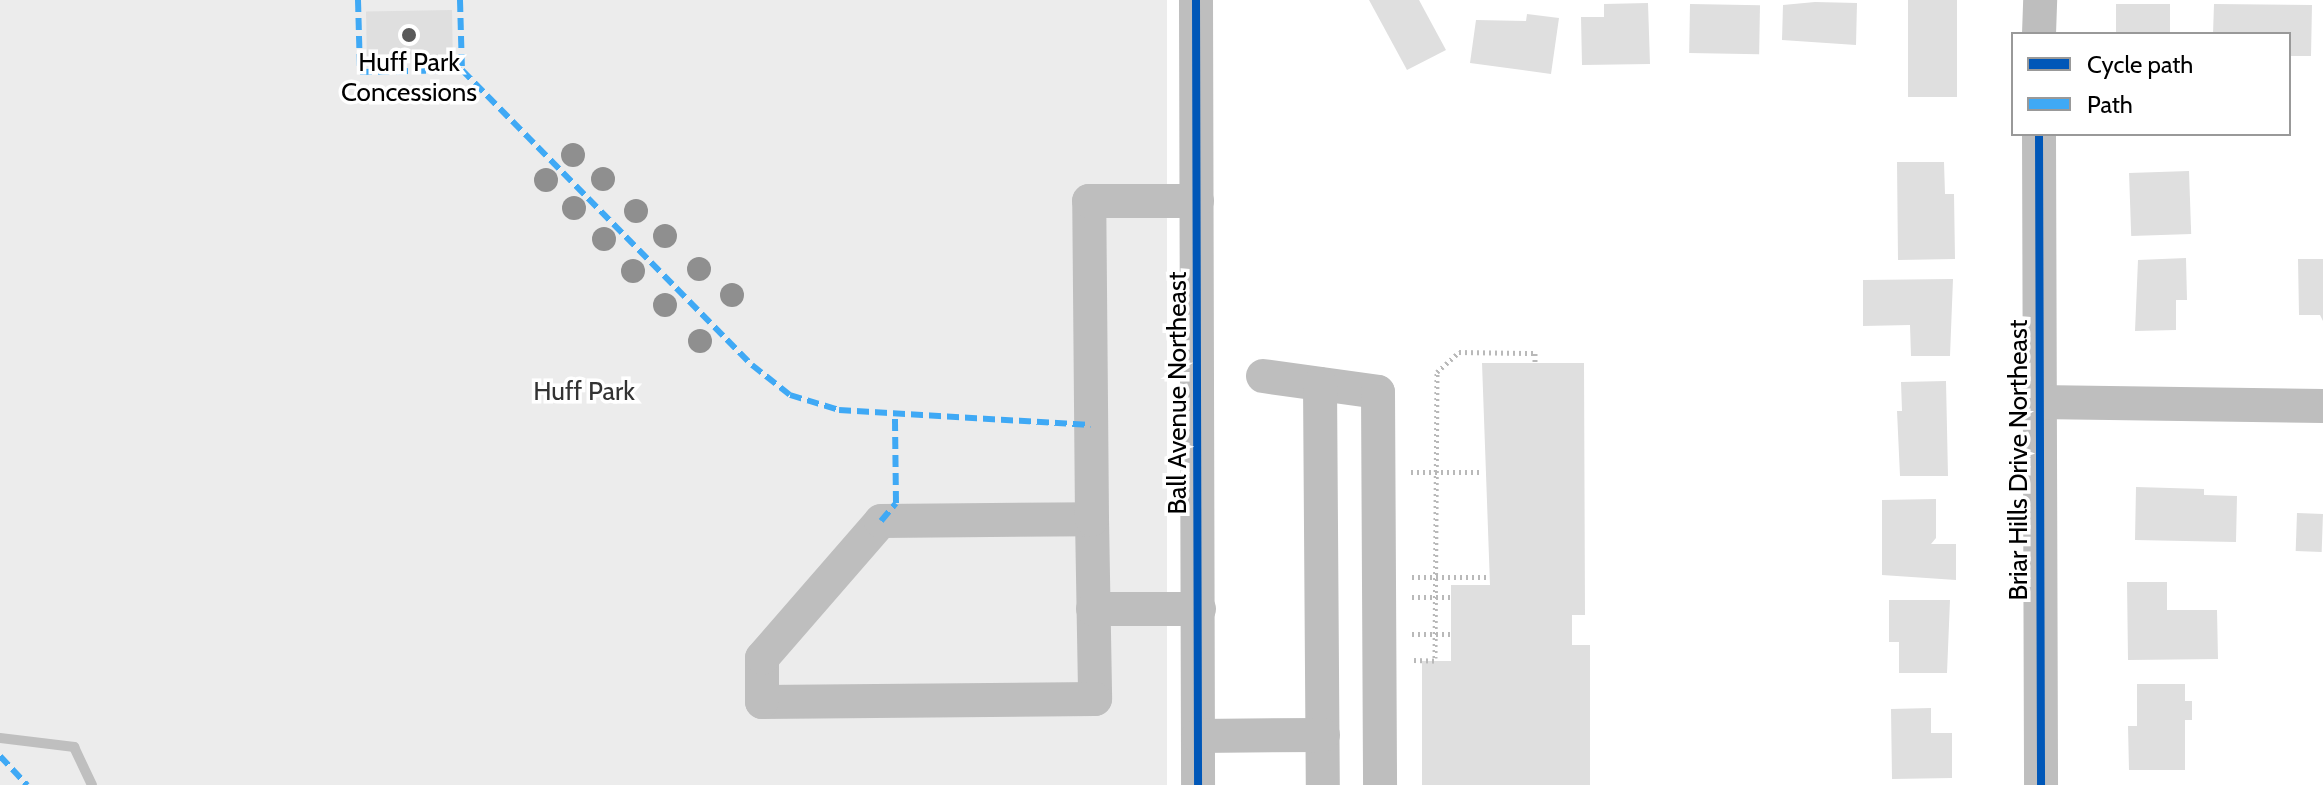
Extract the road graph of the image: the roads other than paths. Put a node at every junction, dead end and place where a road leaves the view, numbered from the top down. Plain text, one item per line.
1 (1196, 0) edge
2 (2040, 0) edge
3 (2039, 32) edge
4 (2039, 136) edge
5 (1197, 201) junction
6 (1263, 376) dead end
7 (1320, 384) junction
8 (2038, 402) junction
9 (2323, 406) edge
10 (1092, 519) junction
11 (1093, 609) junction
12 (1199, 609) junction
13 (1323, 735) junction
14 (1198, 736) junction
15 (1198, 785) edge
16 (1323, 785) edge
17 (1380, 785) edge
18 (2041, 785) edge

1 - 5 street, Ball Avenue Northeast
2 - 3 street
4 - 8 street, Briar Hills Drive Northeast
5 - 10 street
5 - 12 street, Ball Avenue Northeast
6 - 7 street
7 - 13 street
7 - 17 street
8 - 9 street
8 - 18 street, Briar Hills Drive Northeast
10 - 11 street
10 - 11 street
11 - 12 street
12 - 14 street, Ball Avenue Northeast
13 - 14 street
13 - 16 street
14 - 15 street, Ball Avenue Northeast

